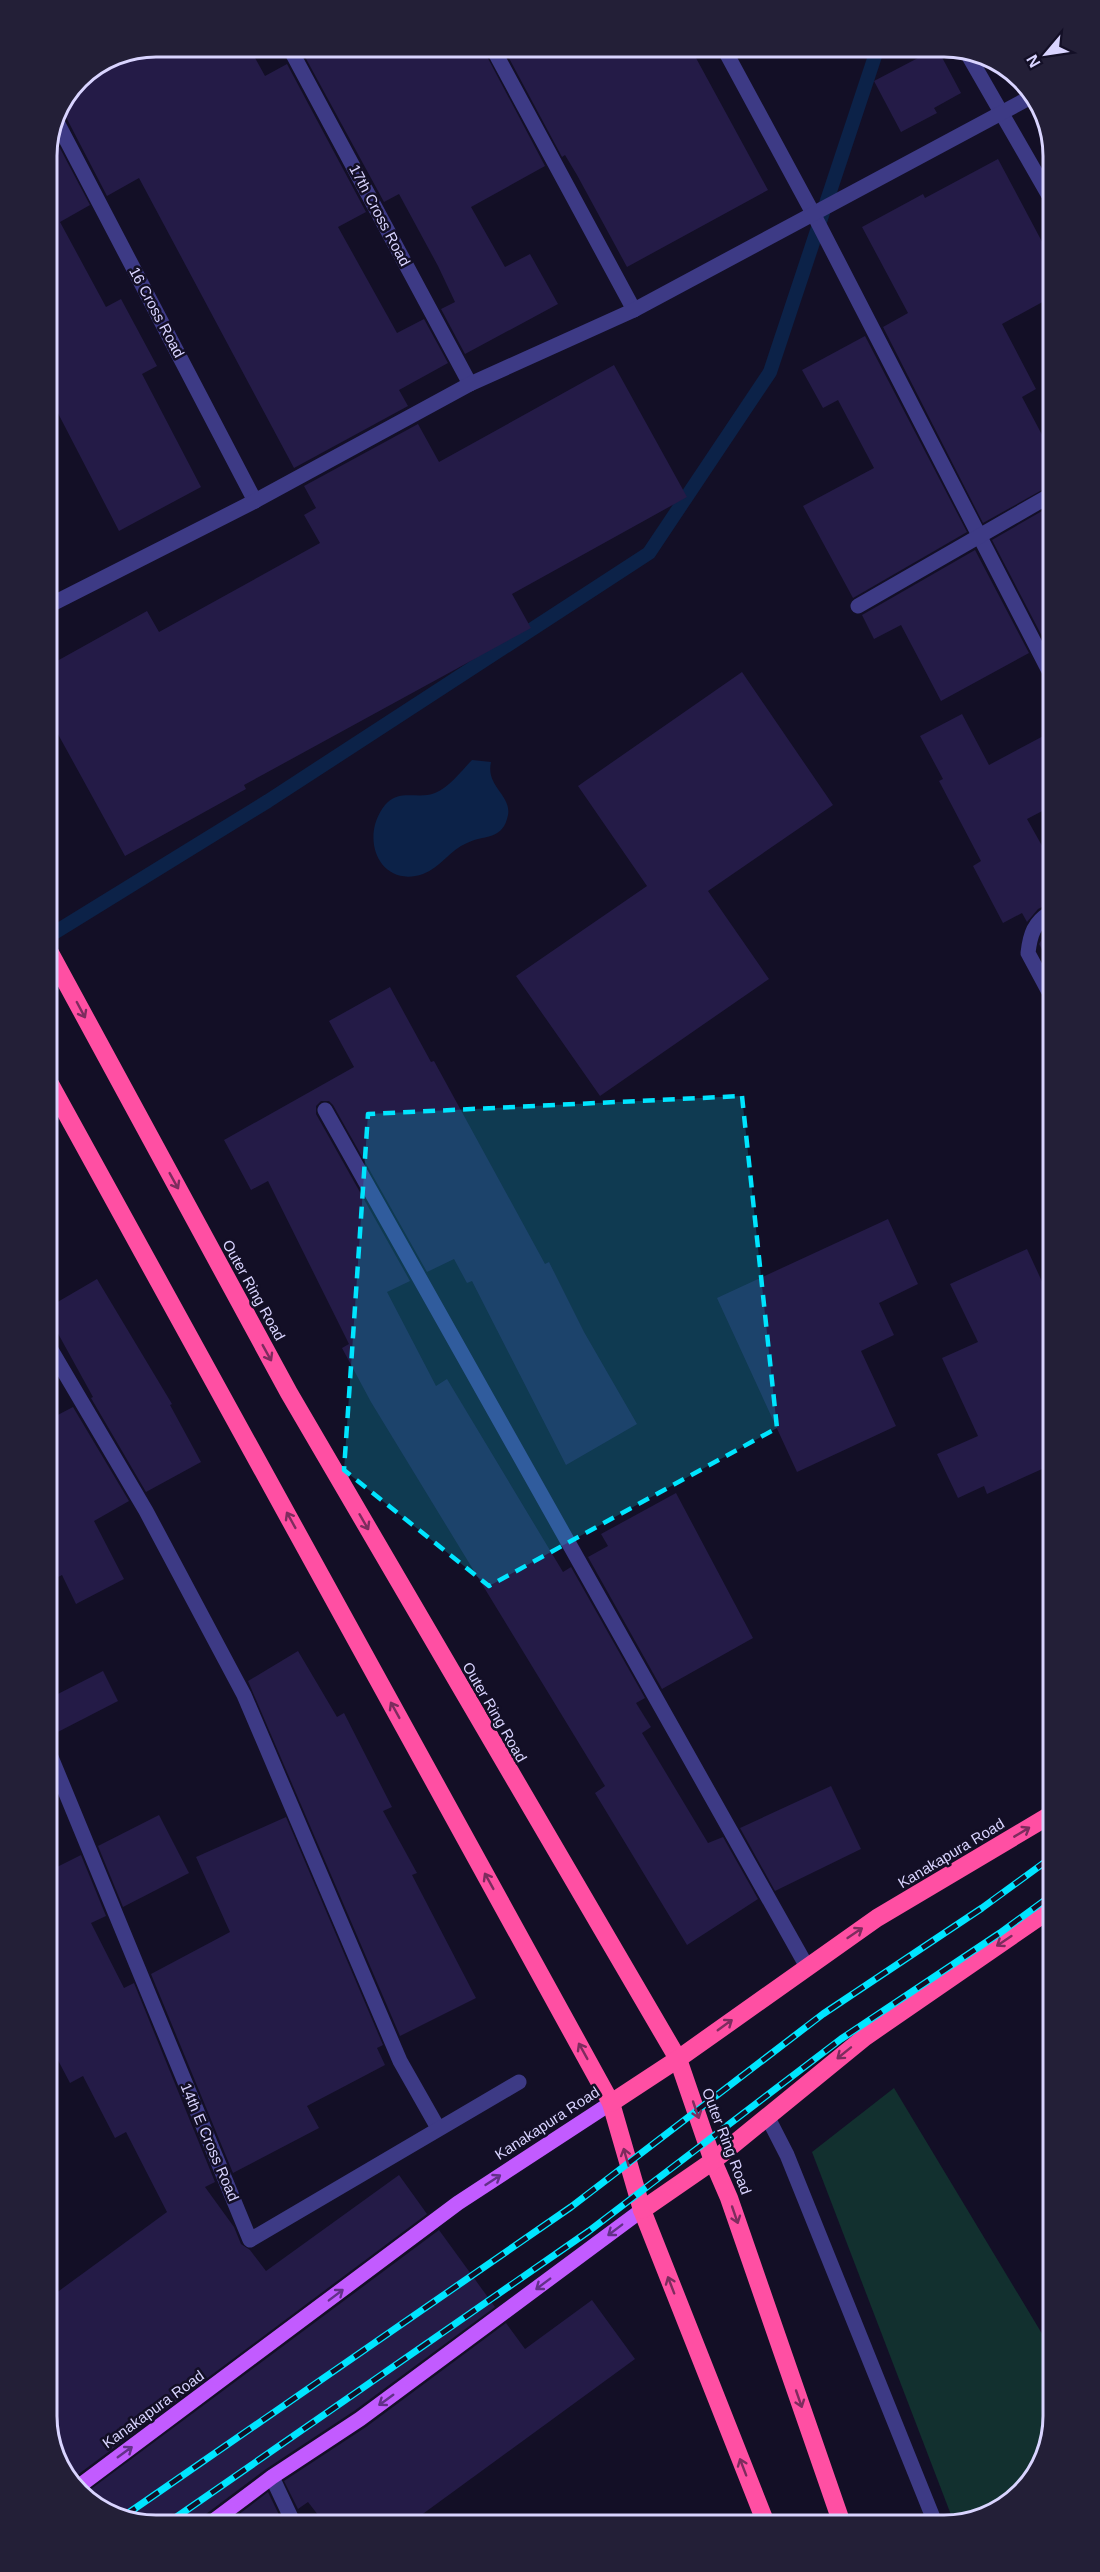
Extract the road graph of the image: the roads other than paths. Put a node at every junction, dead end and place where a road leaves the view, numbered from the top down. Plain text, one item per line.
1 (295, 57) edge
2 (497, 57) edge
3 (729, 57) edge
4 (972, 62) edge
5 (1025, 100) edge
6 (1000, 114) junction
7 (61, 130) edge
8 (1043, 186) edge
9 (815, 214) junction
10 (634, 310) junction
11 (470, 384) junction
12 (1043, 499) edge
13 (255, 501) junction
14 (979, 534) junction
15 (57, 601) edge
16 (858, 606) dead end
17 (1043, 659) edge
18 (1043, 916) edge
19 (57, 966) edge
20 (1043, 981) edge
21 (57, 1097) edge
22 (324, 1110) dead end
23 (57, 1360) edge
24 (57, 1772) edge
25 (1043, 1819) edge
26 (1043, 1914) edge
27 (806, 1965) junction
28 (678, 2059) junction
29 (519, 2082) dead end
30 (611, 2103) junction
31 (767, 2116) junction
32 (438, 2128) junction
33 (713, 2161) junction
34 (642, 2211) junction
35 (272, 2477) junction
36 (83, 2483) edge
37 (221, 2515) edge
38 (290, 2515) edge
39 (763, 2515) edge
40 (839, 2515) edge
41 (932, 2515) edge

1 - 11 street, 17th Cross Road
2 - 10 street
3 - 9 street
4 - 6 street
5 - 6 street
6 - 8 street
6 - 9 street
7 - 13 street, 16 Cross Road
9 - 10 street
9 - 14 street
10 - 11 street
11 - 13 street
12 - 14 street
13 - 15 street
14 - 16 street
14 - 17 street
18 - 20 street
19 -> 28 highway, Outer Ring Road
30 -> 21 highway
22 - 27 street
23 - 32 street
24 - 32 street, 14th E Cross Road
27 -> 25 highway, Kanakapura Road
26 -> 31 highway
28 -> 27 highway, Kanakapura Road
28 - 30 highway, Kanakapura Road
28 -> 33 highway, Outer Ring Road
29 - 32 street, 14th E Cross Road
34 -> 30 highway
36 -> 30 main road, Kanakapura Road
31 - 33 highway
31 - 41 street
33 - 34 highway
33 -> 40 highway, Outer Ring Road
34 -> 35 main road
39 -> 34 highway
35 - 37 main road
35 - 38 street

